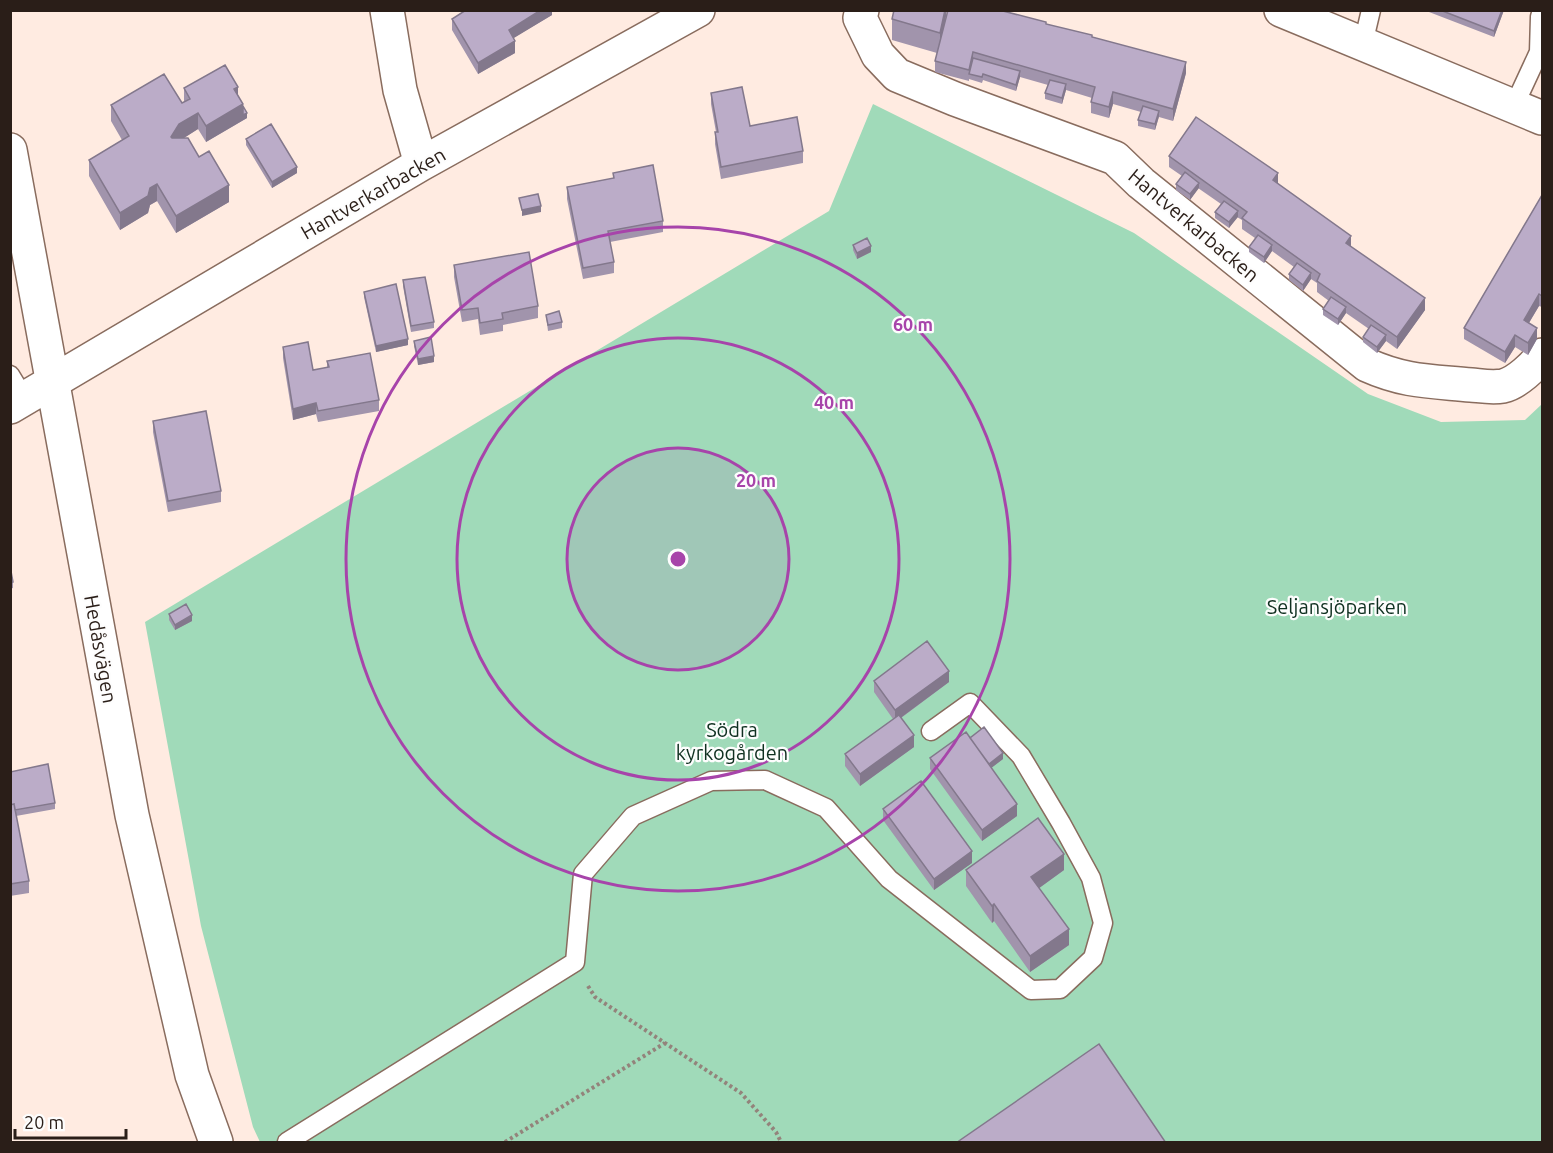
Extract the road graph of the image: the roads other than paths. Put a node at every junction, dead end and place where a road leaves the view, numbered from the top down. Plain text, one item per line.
1 (387, 10) edge
2 (698, 10) edge
3 (862, 10) edge
4 (1281, 10) edge
5 (1371, 10) edge
6 (1542, 10) edge
7 (1363, 44) junction
8 (1528, 112) edge
9 (10, 150) edge
10 (421, 164) junction
11 (1542, 355) edge
12 (24, 390) edge
13 (931, 731) dead end
14 (216, 1143) edge
15 (288, 1143) edge

1 - 10 street
2 - 10 street, Hantverkarbacken
3 - 11 street, Hantverkarbacken
4 - 7 street
5 - 7 lane
6 - 8 lane
7 - 8 street
9 - 12 street, Hedåsvägen
10 - 12 street, Hantverkarbacken
12 - 14 street, Hedåsvägen
13 - 15 lane

